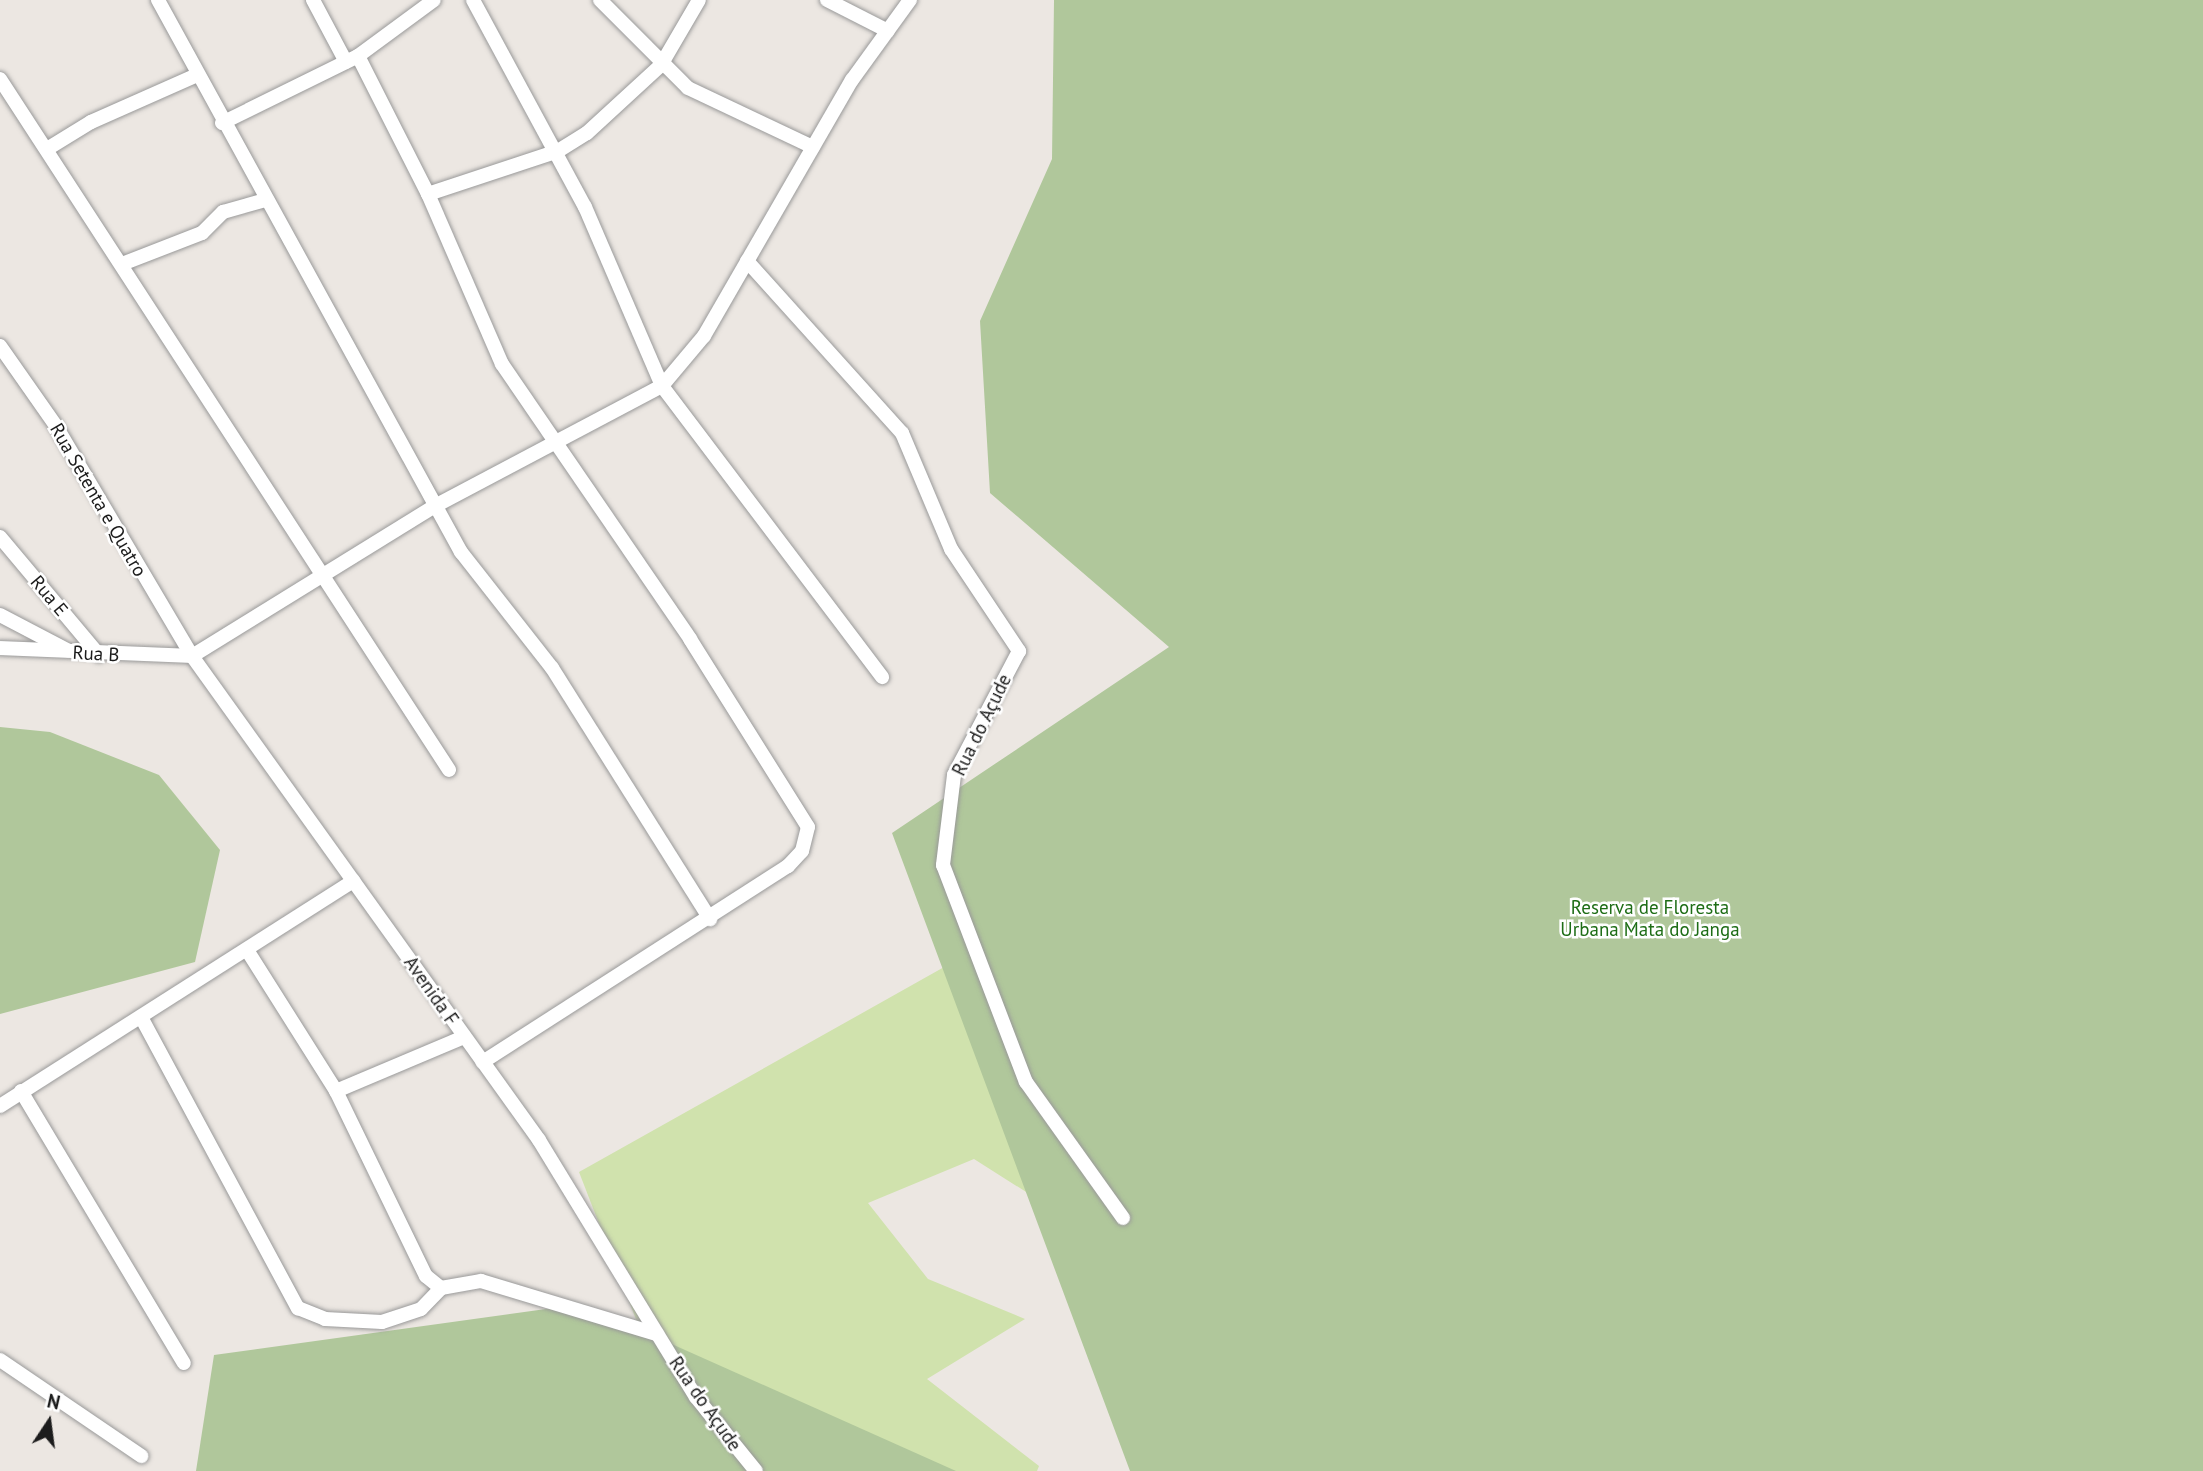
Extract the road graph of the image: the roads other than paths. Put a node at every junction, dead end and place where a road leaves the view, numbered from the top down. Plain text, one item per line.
1 (158, 0) edge
2 (313, 0) edge
3 (434, 0) edge
4 (473, 0) edge
5 (600, 0) edge
6 (699, 0) edge
7 (828, 0) edge
8 (910, 0) edge
9 (888, 32) junction
10 (352, 59) junction
11 (661, 65) junction
12 (197, 75) junction
13 (0, 79) edge
14 (222, 123) junction
15 (813, 147) junction
16 (47, 149) junction
17 (558, 151) junction
18 (428, 194) junction
19 (265, 200) junction
20 (747, 261) junction
21 (122, 264) junction
22 (0, 346) edge
23 (662, 386) junction
24 (558, 444) junction
25 (435, 506) junction
26 (0, 537) edge
27 (324, 577) junction
28 (0, 615) edge
29 (0, 648) edge
30 (71, 653) junction
31 (99, 654) junction
32 (192, 656) junction
33 (882, 677) dead end
34 (449, 769) dead end
35 (353, 881) junction
36 (710, 919) junction
37 (247, 950) junction
38 (141, 1017) junction
39 (464, 1037) junction
40 (483, 1062) junction
41 (21, 1091) junction
42 (336, 1091) junction
43 (0, 1105) edge
44 (1123, 1218) dead end
45 (441, 1288) junction
46 (657, 1334) junction
47 (0, 1360) edge
48 (184, 1363) dead end
49 (141, 1456) dead end
50 (755, 1471) edge

1 - 12 street
2 - 10 street
3 - 10 street
4 - 17 street
5 - 11 street
6 - 11 street
7 - 9 street
8 - 9 street
9 - 15 street
10 - 14 street
10 - 18 street
11 - 15 street
11 - 17 street
12 - 14 street
12 - 16 street
13 - 16 street
14 - 19 street
15 - 20 street
16 - 21 street
17 - 18 street
17 - 23 street
18 - 24 street
19 - 21 street
19 - 25 street
20 - 23 street
20 - 44 street, Rua do Açude
21 - 27 street
22 - 32 street, Rua Setenta e Quatro
23 - 24 street
23 - 33 street
24 - 25 street
24 - 36 street
25 - 27 street
25 - 36 street
26 - 31 street, Rua E
27 - 32 street
27 - 34 street
28 - 30 street
29 - 30 street, Rua B
30 - 31 street, Rua B
31 - 32 street, Rua B
32 - 35 street, Avenida F
35 - 37 street
35 - 39 street, Avenida F
36 - 40 street
37 - 38 street
37 - 42 street
38 - 41 street
38 - 45 street
39 - 40 street, Avenida F
39 - 42 street
40 - 46 street, Avenida F
41 - 43 street
41 - 48 street
42 - 45 street
45 - 46 street
46 - 50 street, Rua do Açude
47 - 49 street

